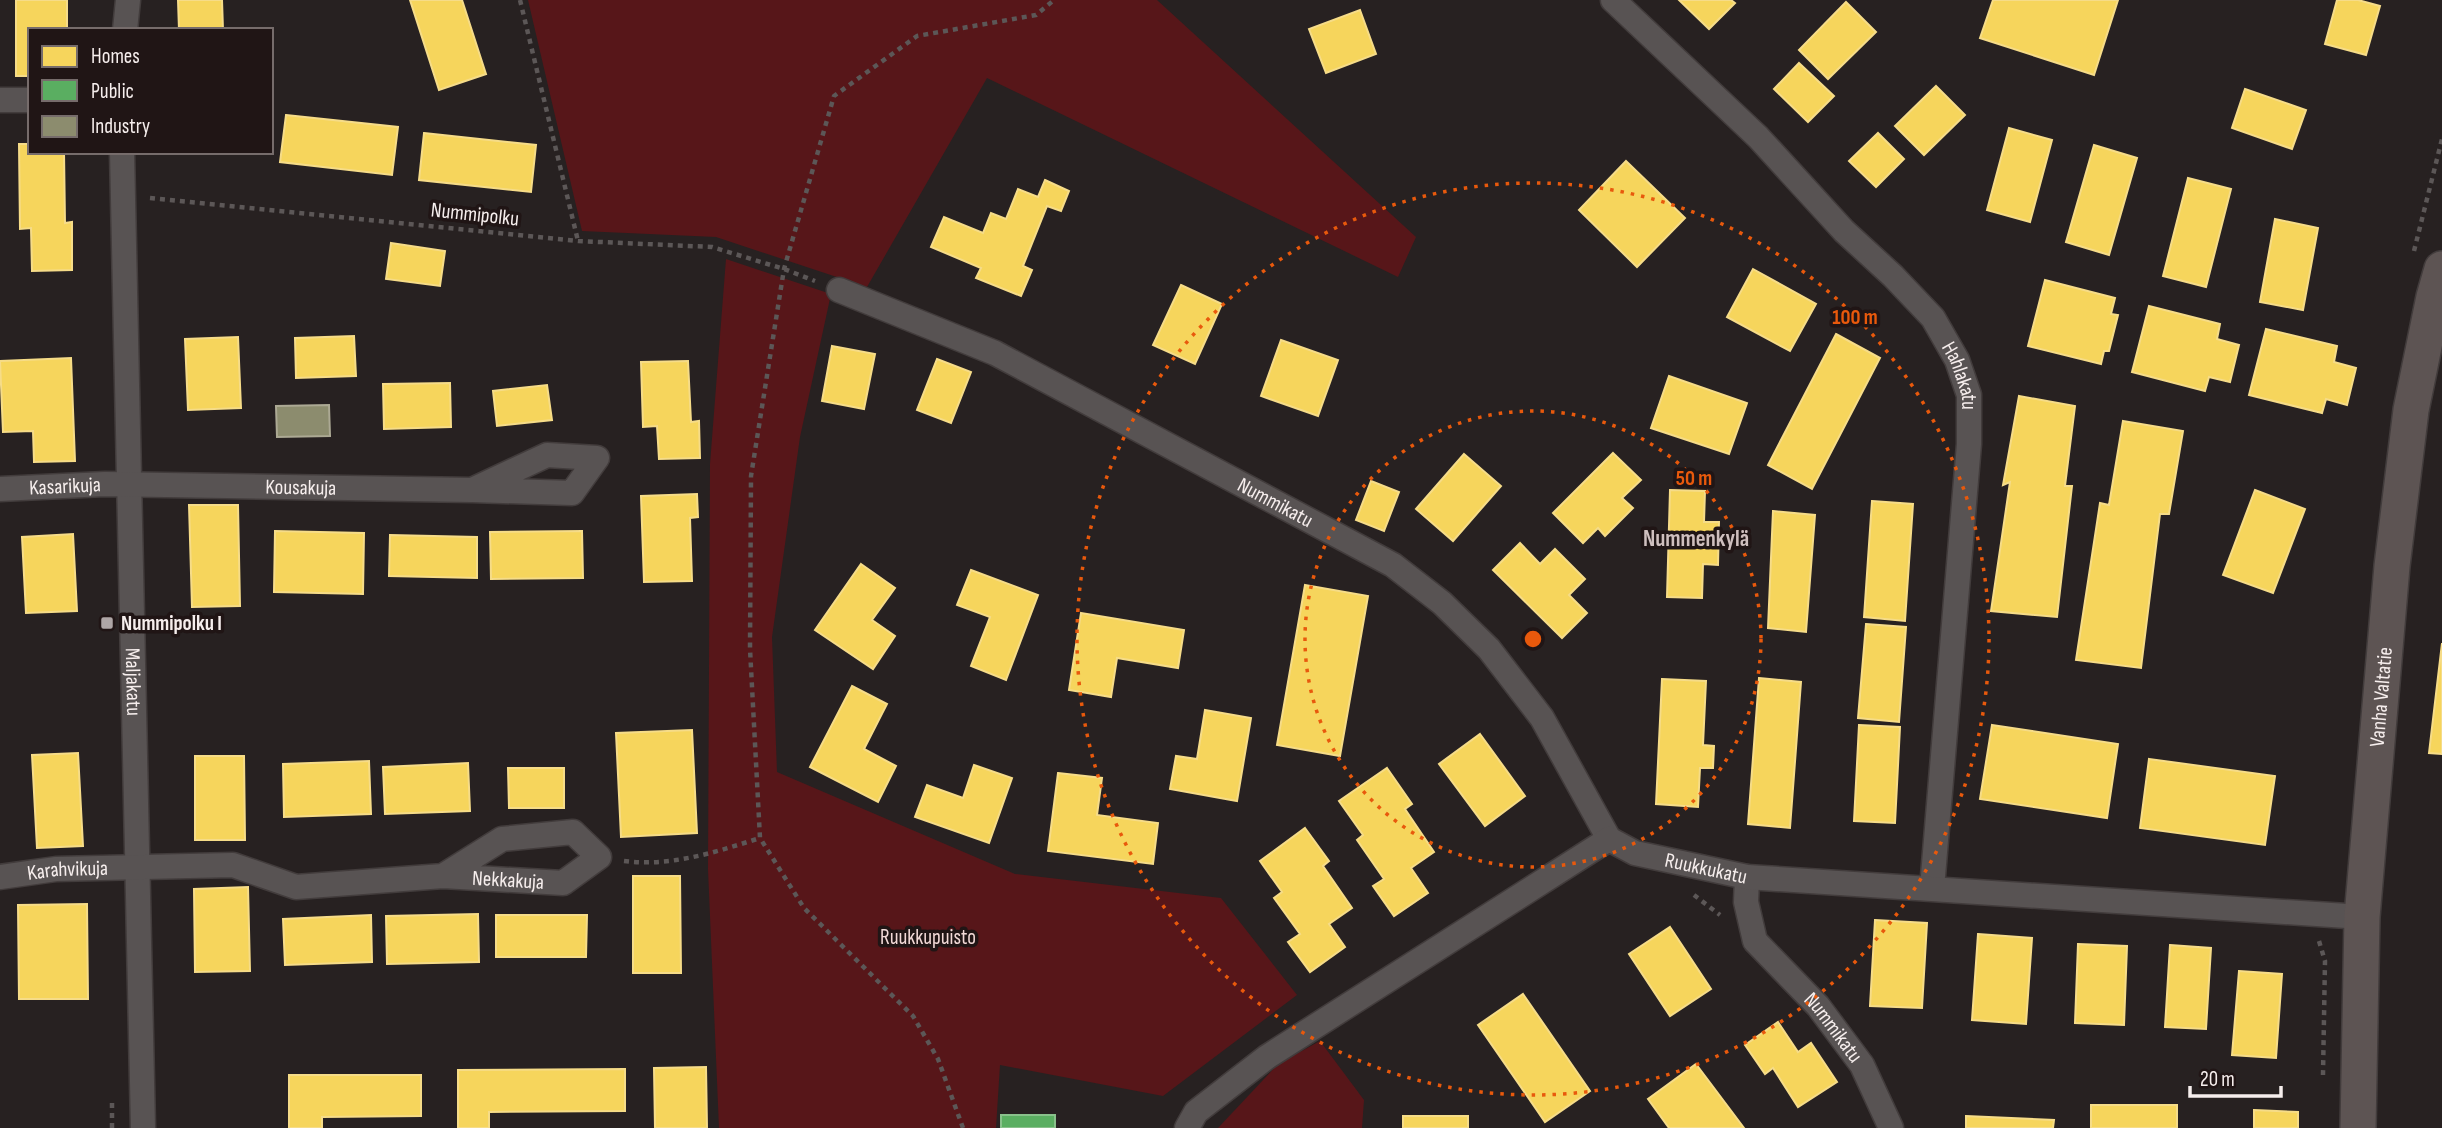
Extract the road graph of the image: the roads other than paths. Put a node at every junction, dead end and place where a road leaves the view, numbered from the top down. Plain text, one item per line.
1 (128, 0) edge
2 (1613, 0) edge
3 (125, 28) edge
4 (0, 100) edge
5 (28, 100) edge
6 (122, 154) edge
7 (2442, 269) edge
8 (839, 290) road end
9 (129, 485) junction
10 (0, 489) edge
11 (472, 490) dead end
12 (1609, 839) junction
13 (137, 866) junction
14 (443, 876) junction
15 (0, 877) edge
16 (1747, 877) junction
17 (1932, 888) junction
18 (2362, 916) junction
19 (143, 1128) edge
20 (1187, 1128) edge
21 (1891, 1128) edge
22 (2358, 1128) edge

1 - 3 street
2 - 17 street, Hahlakatu
4 - 5 street
6 - 9 street, Maljakatu
7 - 18 street, Vanha Valtatie
8 - 12 street, Nummikatu
9 - 10 street, Kasarikuja
9 - 11 street, Kousakuja
9 - 13 street, Maljakatu
12 - 16 street, Ruukkukatu
12 - 20 street
13 - 14 street, Nekkakuja
13 - 15 street, Karahvikuja
13 - 19 street, Maljakatu
14 - 14 street, Nekkakuja
16 - 17 street, Ruukkukatu
16 - 21 street, Nummikatu
17 - 18 street, Ruukkukatu
18 - 22 street, Vanha Valtatie

